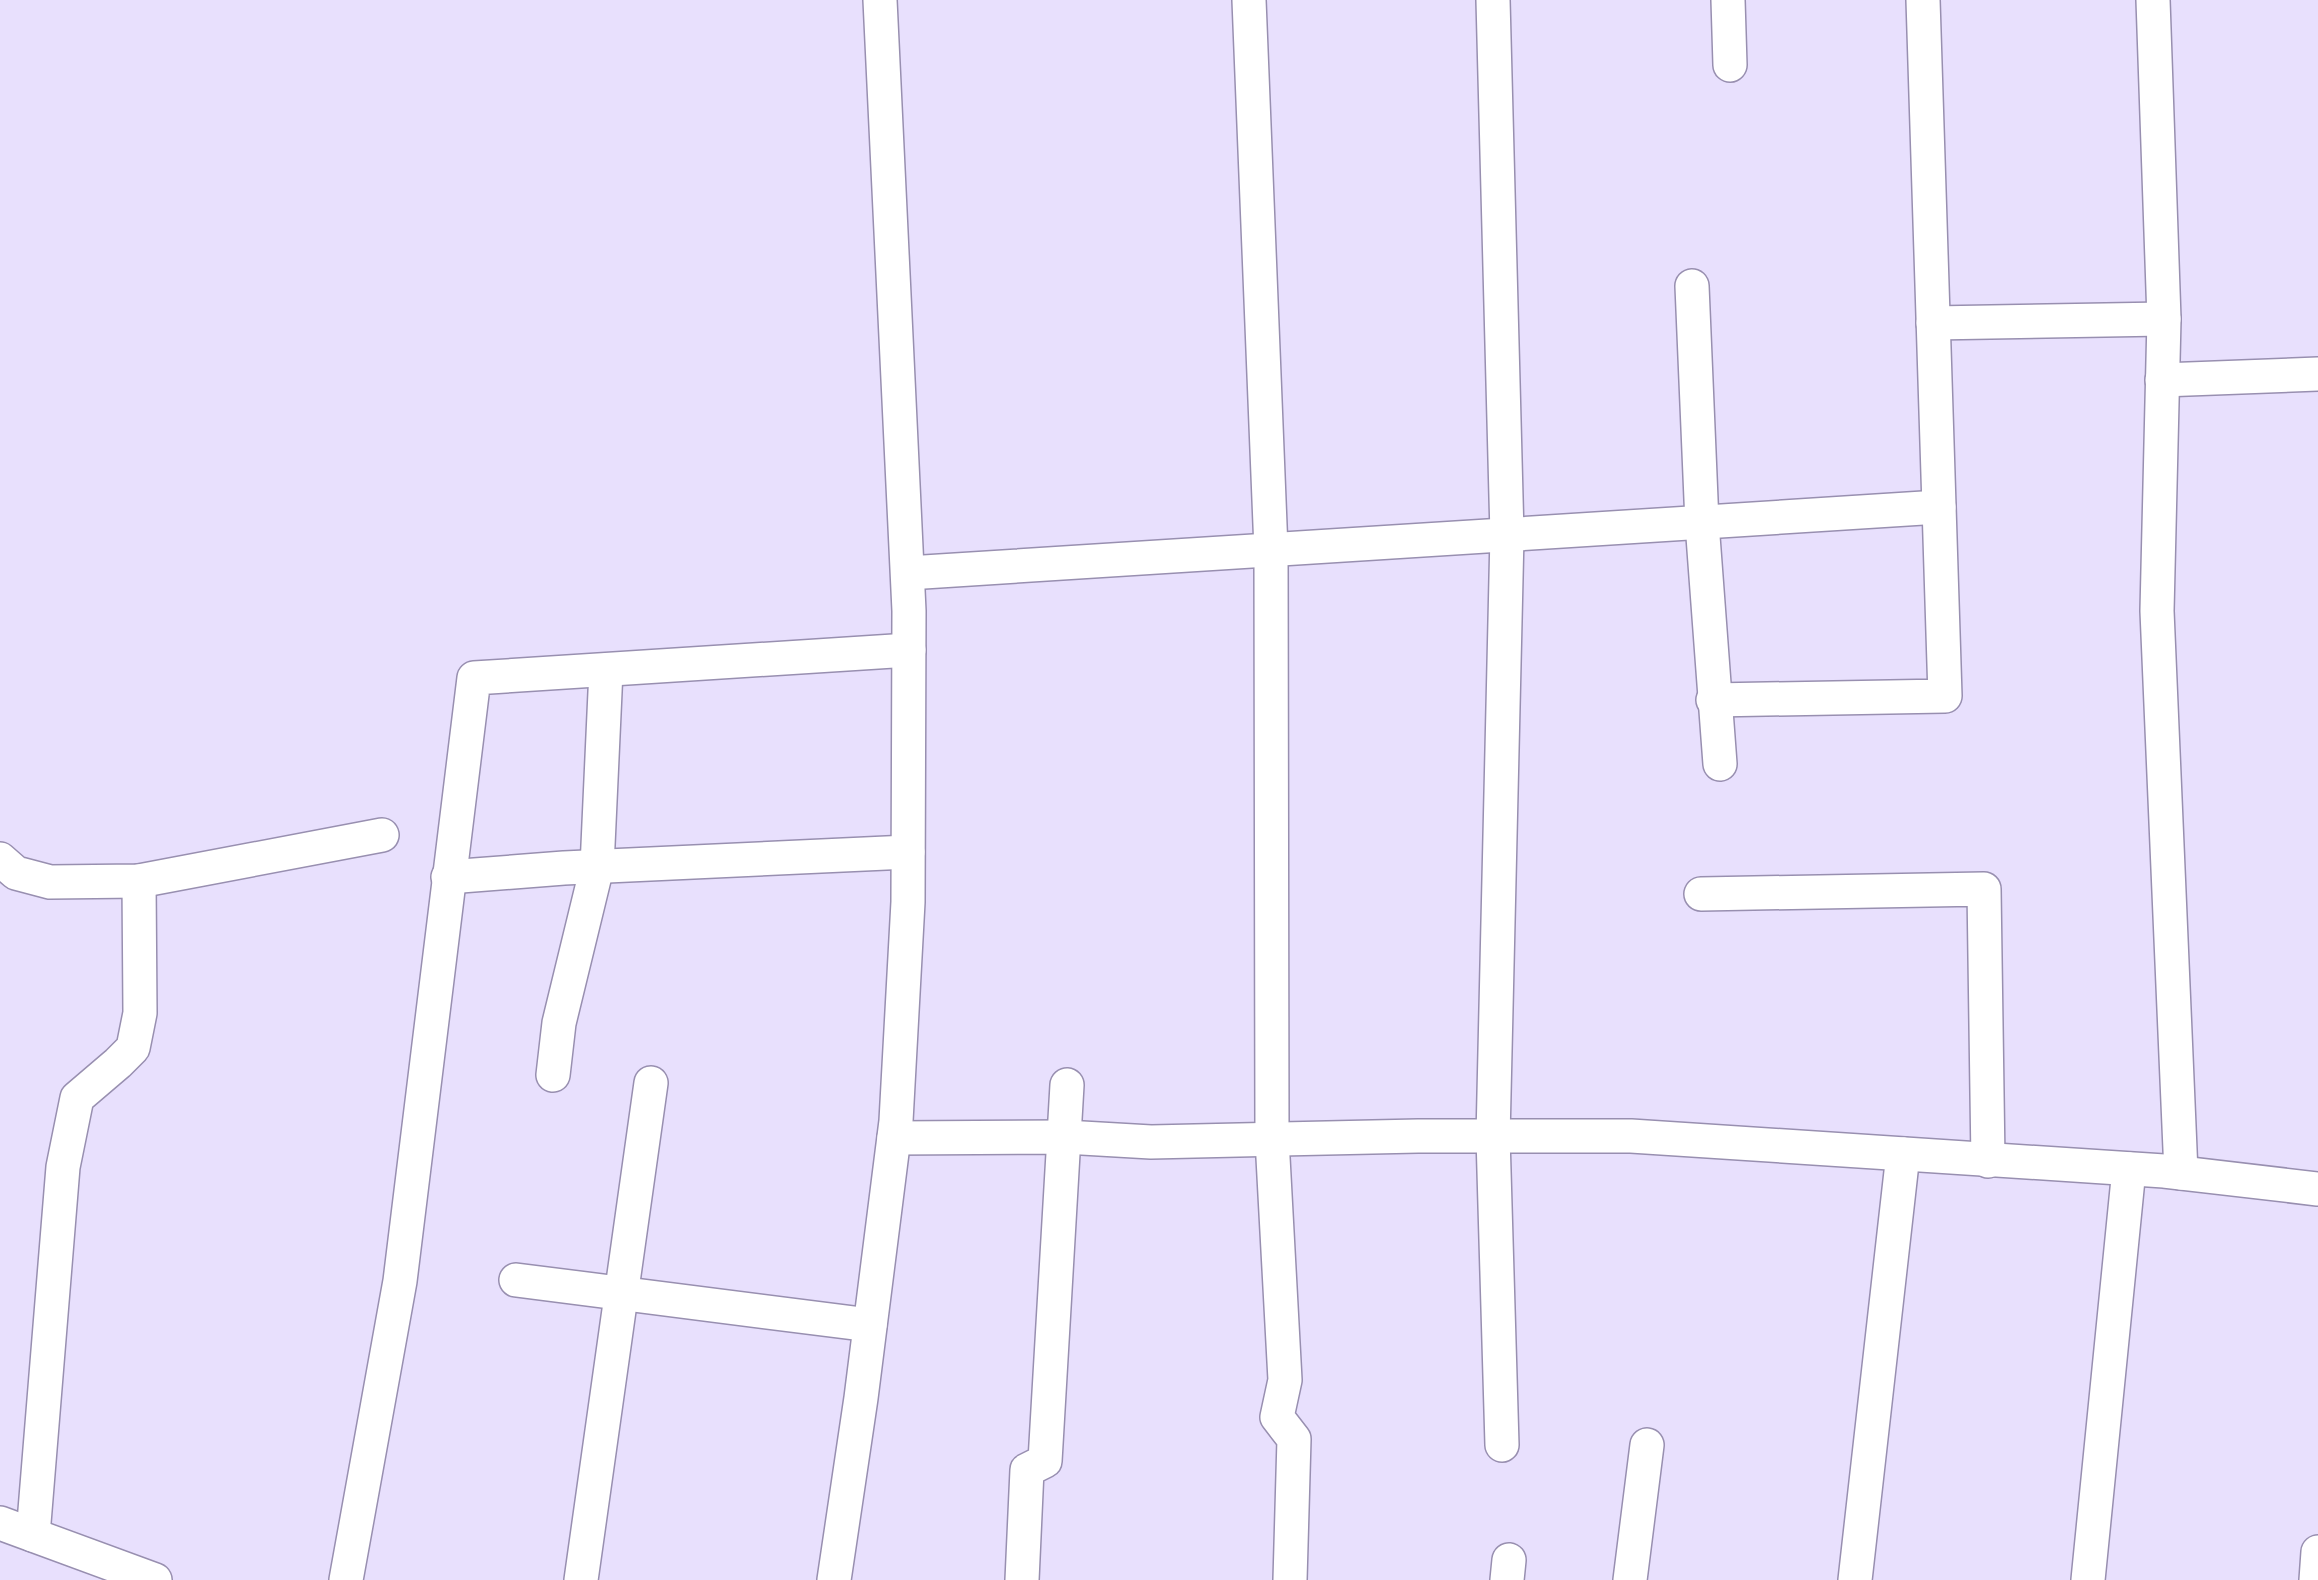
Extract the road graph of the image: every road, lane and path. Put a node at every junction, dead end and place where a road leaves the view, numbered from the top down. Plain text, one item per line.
1 (880, 0) edge
2 (1249, 0) edge
3 (1493, 0) edge
4 (1728, 0) edge
5 (1923, 0) edge
6 (2154, 0) edge
7 (1730, 65) dead end
8 (1692, 286) dead end
9 (2164, 319) junction
10 (1933, 323) junction
11 (2318, 374) edge
12 (2163, 380) junction
13 (1939, 507) junction
14 (1702, 523) junction
15 (1507, 535) junction
16 (1271, 550) junction
17 (908, 573) junction
18 (909, 650) junction
19 (606, 670) junction
20 (1713, 699) junction
21 (1720, 764) dead end
22 (382, 835) dead end
23 (908, 852) junction
24 (0, 859) edge
25 (597, 867) junction
26 (448, 876) junction
27 (139, 881) junction
28 (1701, 894) dead end
29 (553, 1075) dead end
30 (651, 1083) dead end
31 (1066, 1085) dead end
32 (1065, 1137) junction
33 (1493, 1137) junction
34 (894, 1138) junction
35 (1272, 1139) junction
36 (1903, 1154) junction
37 (1988, 1161) junction
38 (2129, 1169) junction
39 (2181, 1173) junction
40 (2318, 1189) edge
41 (516, 1280) dead end
42 (623, 1293) junction
43 (870, 1325) junction
44 (1502, 1445) dead end
45 (1647, 1445) dead end
46 (0, 1523) edge
47 (33, 1535) junction
48 (2318, 1552) edge
49 (99, 1570) edge
50 (155, 1580) edge
51 (345, 1580) edge
52 (581, 1580) edge
53 (834, 1580) edge
54 (1022, 1580) edge
55 (1290, 1580) edge
56 (1630, 1580) edge
57 (1855, 1580) edge
58 (2088, 1580) edge
59 (2316, 1580) edge

1 - 17 street
2 - 16 street
3 - 15 street
4 - 7 street
5 - 10 street
6 - 9 street
8 - 14 street
9 - 10 street
9 - 12 street
10 - 13 street
11 - 12 street
12 - 39 street
13 - 14 street
13 - 20 street
14 - 15 street
14 - 20 street
15 - 16 street
15 - 33 street
16 - 17 street
16 - 35 street
17 - 18 street
18 - 19 street
18 - 23 street
19 - 25 street
19 - 26 street
20 - 21 street
22 - 27 street
23 - 25 street
23 - 34 street
24 - 27 street
25 - 26 street
25 - 29 street
26 - 51 street
27 - 47 street
28 - 37 street
30 - 42 street
31 - 32 street
32 - 34 street
32 - 35 street
32 - 54 street
33 - 35 street
33 - 36 street
33 - 44 street
34 - 43 street
35 - 55 street
36 - 37 street
36 - 57 street
37 - 38 street
38 - 39 street
38 - 58 street
39 - 40 street
41 - 42 street
42 - 43 street
42 - 52 street
43 - 53 street
45 - 56 street
46 - 47 street
47 - 49 street
48 - 59 street
49 - 50 street

